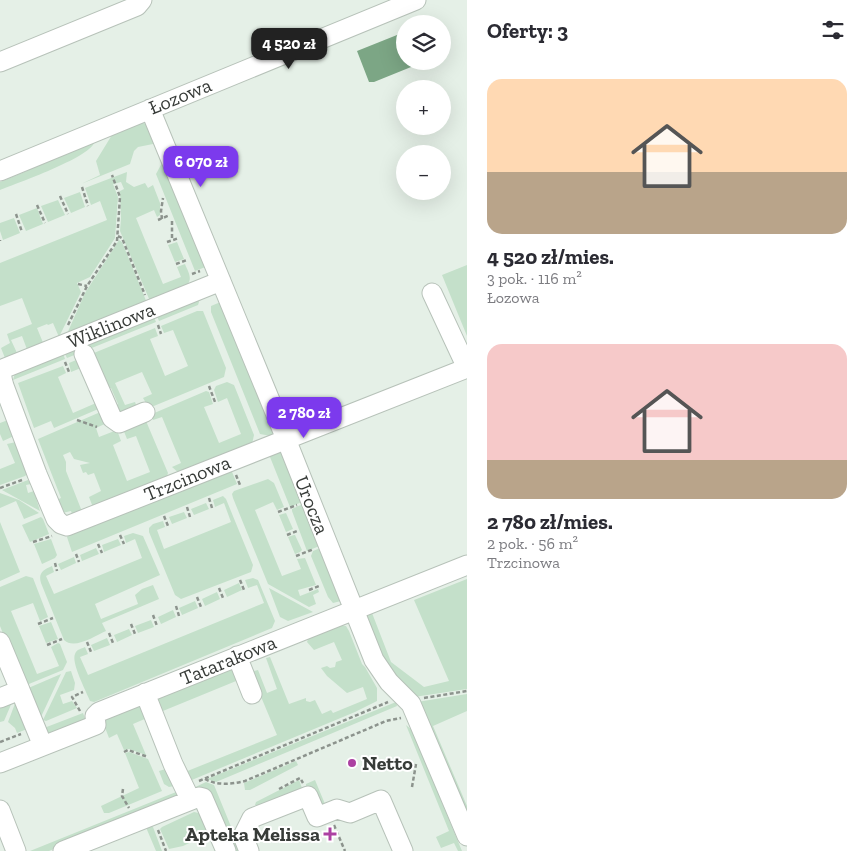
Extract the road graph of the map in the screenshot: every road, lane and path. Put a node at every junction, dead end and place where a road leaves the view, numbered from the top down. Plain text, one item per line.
1 (142, 0) edge
2 (416, 0) edge
3 (0, 62) edge
4 (150, 109) junction
5 (0, 171) edge
6 (112, 175) dead end
7 (82, 187) dead end
8 (60, 196) dead end
9 (163, 198) dead end
10 (37, 205) dead end
11 (88, 206) dead end
12 (16, 214) dead end
13 (68, 214) dead end
14 (170, 216) dead end
15 (162, 218) junction
16 (158, 220) dead end
17 (172, 221) dead end
18 (45, 223) dead end
19 (22, 232) dead end
20 (118, 236) junction
21 (178, 238) dead end
22 (172, 240) junction
23 (167, 242) dead end
24 (187, 260) dead end
25 (176, 264) dead end
26 (221, 281) junction
27 (78, 284) dead end
28 (87, 286) junction
29 (432, 293) dead end
30 (154, 317) junction
31 (161, 334) dead end
32 (62, 353) junction
33 (84, 354) dead end
34 (467, 368) edge
35 (69, 372) dead end
36 (2, 374) edge
37 (209, 386) dead end
38 (215, 402) dead end
39 (145, 412) dead end
40 (77, 420) dead end
41 (97, 427) dead end
42 (286, 440) junction
43 (37, 474) junction
44 (0, 488) edge
45 (208, 498) dead end
46 (304, 502) dead end
47 (186, 507) dead end
48 (212, 508) dead end
49 (278, 512) dead end
50 (164, 516) dead end
51 (190, 517) dead end
52 (168, 526) dead end
53 (297, 531) dead end
54 (53, 535) dead end
55 (120, 535) dead end
56 (287, 535) dead end
57 (33, 542) dead end
58 (98, 544) dead end
59 (124, 544) dead end
60 (322, 546) dead end
61 (102, 553) dead end
62 (76, 554) dead end
63 (296, 556) dead end
64 (79, 562) dead end
65 (55, 563) dead end
66 (467, 565) edge
67 (57, 571) dead end
68 (240, 580) dead end
69 (319, 586) dead end
70 (219, 588) dead end
71 (244, 590) dead end
72 (309, 590) dead end
73 (197, 598) dead end
74 (223, 598) dead end
75 (176, 606) dead end
76 (201, 607) dead end
77 (354, 610) junction
78 (153, 615) dead end
79 (179, 616) dead end
80 (53, 618) dead end
81 (38, 624) dead end
82 (131, 624) dead end
83 (157, 626) dead end
84 (109, 633) dead end
85 (135, 634) dead end
86 (62, 639) dead end
87 (0, 642) edge
88 (87, 642) dead end
89 (113, 643) dead end
90 (47, 645) dead end
91 (91, 652) dead end
92 (237, 656) junction
93 (20, 690) junction
94 (467, 691) edge
95 (84, 692) dead end
96 (145, 693) junction
97 (252, 694) dead end
98 (0, 698) edge
99 (415, 699) dead end
100 (392, 700) dead end
101 (80, 710) dead end
102 (405, 718) dead end
103 (36, 728) junction
104 (0, 742) edge
105 (43, 746) junction
106 (124, 752) dead end
107 (148, 757) dead end
108 (0, 763) edge
109 (416, 764) dead end
110 (204, 778) junction
111 (412, 787) dead end
112 (123, 789) dead end
113 (187, 793) junction
114 (0, 810) edge
115 (144, 810) junction
116 (329, 812) junction
117 (467, 836) edge
118 (16, 851) edge
119 (63, 851) edge
120 (166, 851) edge
121 (226, 851) edge
122 (249, 851) edge
123 (345, 851) edge
124 (403, 851) edge

1 - 3 street
2 - 4 street, Łozowa
4 - 5 street, Łozowa
4 - 26 street, Urocza
6 - 20 path
7 - 11 path
8 - 13 path
9 - 15 path
10 - 18 path
12 - 19 path
14 - 15 path
15 - 16 path
17 - 22 path
20 - 28 path
20 - 30 path
21 - 22 path
22 - 23 path
24 - 25 path
26 - 30 street, Wiklinowa
26 - 42 street, Urocza
27 - 28 path
28 - 32 path
29 - 34 street
30 - 31 path
30 - 32 street, Wiklinowa
32 - 35 path
32 - 36 street, Wiklinowa
33 - 39 street
34 - 42 street, Trzcinowa
36 - 43 street, Trzcinowa
37 - 38 path
40 - 41 path
42 - 43 street, Trzcinowa
42 - 77 street, Urocza
43 - 44 path
45 - 48 path
46 - 49 path
47 - 51 path
50 - 52 path
53 - 56 path
54 - 57 path
55 - 59 path
58 - 61 path
60 - 63 path
62 - 64 path
65 - 67 path
66 - 77 street, Tatarakowa
68 - 71 path
69 - 72 path
70 - 74 path
73 - 76 path
75 - 79 path
77 - 92 street, Tatarakowa
77 - 117 street, Urocza
78 - 83 path
80 - 81 path
82 - 85 path
84 - 89 path
86 - 90 path
87 - 93 street
88 - 91 path
92 - 96 street, Tatarakowa
92 - 97 street
93 - 98 street
93 - 103 street
94 - 99 path
95 - 101 path
96 - 105 street, Tatarakowa
96 - 113 street
100 - 110 path
102 - 110 path
103 - 104 path
103 - 105 street
105 - 108 street, Tatarakowa
106 - 107 path
109 - 111 path
110 - 113 path
112 - 115 path
113 - 115 street
113 - 121 street
114 - 118 street
115 - 119 street
115 - 120 path
116 - 122 street
116 - 123 path
116 - 124 street

